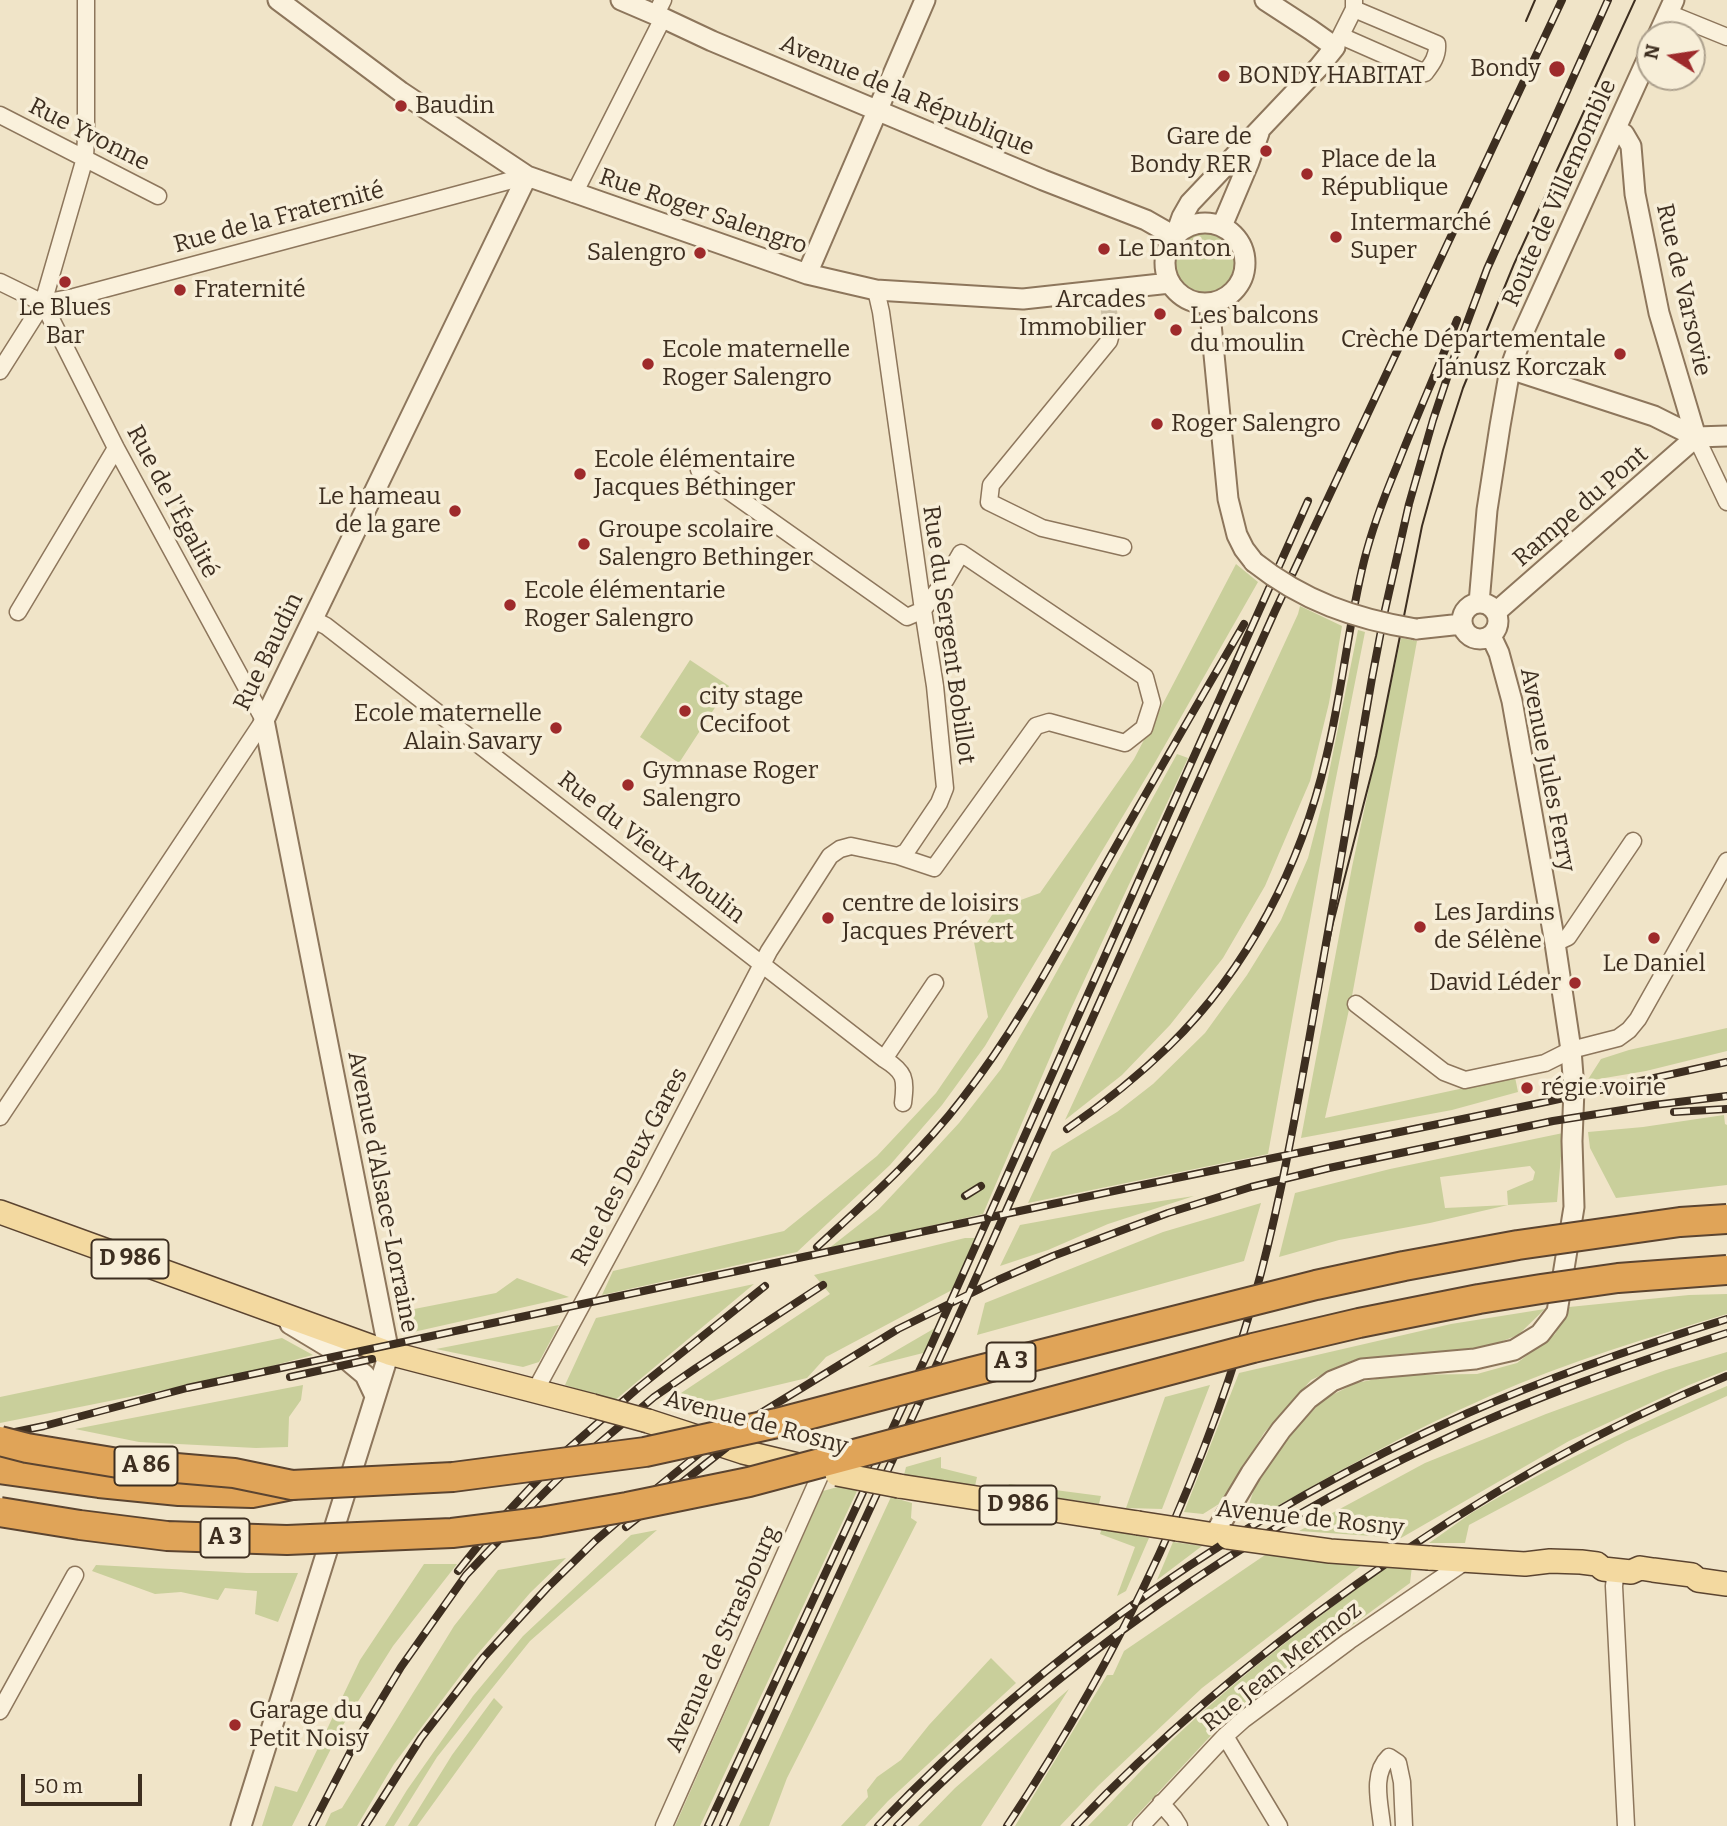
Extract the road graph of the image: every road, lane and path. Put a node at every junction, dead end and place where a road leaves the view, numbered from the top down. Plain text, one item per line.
1 (86, 0) edge
2 (278, 0) edge
3 (621, 0) edge
4 (926, 0) edge
5 (1265, 0) edge
6 (1354, 4) edge
7 (1671, 7) edge
8 (661, 11) edge
9 (1727, 37) edge
10 (1338, 42) junction
11 (1636, 85) edge
12 (877, 110) junction
13 (0, 115) edge
14 (1260, 128) junction
15 (1616, 130) junction
16 (85, 158) junction
17 (527, 176) junction
18 (574, 194) junction
19 (158, 196) dead end
20 (1222, 226) junction
21 (1175, 235) junction
22 (807, 274) junction
23 (0, 282) edge
24 (1170, 283) junction
25 (876, 290) junction
26 (43, 303) junction
27 (1209, 303) junction
28 (1112, 330) tunnel mouth
29 (1510, 369) junction
30 (0, 372) edge
31 (1727, 436) edge
32 (1696, 437) junction
33 (116, 448) junction
34 (699, 470) dead end
35 (1727, 502) edge
36 (1123, 547) dead end
37 (1488, 608) junction
38 (923, 610) junction
39 (18, 612) dead end
40 (313, 619) junction
41 (1462, 624) junction
42 (1491, 636) junction
43 (264, 720) junction
44 (1633, 841) dead end
45 (898, 856) junction
46 (1727, 861) edge
47 (1555, 943) junction
48 (762, 963) junction
49 (936, 982) dead end
50 (1356, 1004) dead end
51 (1572, 1051) junction
52 (884, 1059) junction
53 (903, 1103) dead end
54 (0, 1117) edge
55 (0, 1212) edge
56 (1727, 1219) edge
57 (1727, 1270) edge
58 (260, 1306) junction
59 (389, 1353) junction
60 (535, 1391) junction
61 (375, 1396) junction
62 (0, 1441) edge
63 (0, 1469) edge
64 (830, 1472) junction
65 (292, 1485) junction
66 (0, 1512) edge
67 (1221, 1536) junction
68 (1466, 1561) junction
69 (1617, 1570) junction
70 (75, 1576) dead end
71 (1727, 1584) edge
72 (5, 1692) edge
73 (0, 1711) edge
74 (1225, 1736) junction
75 (1161, 1803) junction
76 (241, 1826) edge
77 (664, 1826) edge
78 (1141, 1826) edge
79 (1179, 1826) edge
80 (1279, 1826) edge
81 (1382, 1826) edge
82 (1404, 1826) edge
83 (1626, 1826) edge

1 - 16 street
2 - 17 street, Rue Roger Salengro
3 - 8 street, Avenue de la République
4 - 12 street
5 - 10 street
6 - 10 street
6 - 10 street
7 - 9 street
8 - 12 street, Avenue de la République
8 - 18 street
10 - 14 street
11 - 15 street, Route de Villemomble
12 - 21 street, Avenue de la République
12 - 22 street
13 - 16 street, Rue Yvonne
14 - 20 street
14 - 21 street
15 - 29 street, Route de Villemomble
15 - 32 street, Rue de Varsovie
16 - 19 street, Rue Yvonne
16 - 26 street
17 - 18 street, Rue Roger Salengro
17 - 26 street, Rue de la Fraternité
17 - 40 street, Rue Baudin
18 - 22 street, Rue Roger Salengro
20 - 21 street
20 - 27 street
21 - 24 street
22 - 25 street, Rue Roger Salengro
23 - 26 street
24 - 25 street, Rue Roger Salengro
24 - 27 street
25 - 38 street, Rue du Sergent Bobillot
26 - 30 street
26 - 33 street, Rue de l'Égalité
27 - 41 street, bridge
28 - 36 street
29 - 32 street
29 - 37 street, Route de Villemomble
31 - 32 street
32 - 35 street, Rue de Varsovie
32 - 37 street, Rampe du Pont
33 - 39 street
33 - 43 street, Rue de l'Égalité
34 - 38 street
37 - 41 street
37 - 42 street
38 - 45 street, Rue du Sergent Bobillot
38 - 45 street
40 - 43 street, Rue Baudin
40 - 48 street, Rue du Vieux Moulin
41 - 42 street
42 - 47 street, Avenue Jules Ferry
43 - 54 street, Rue Baudin
43 - 59 street, Avenue d'Alsace-Lorraine
44 - 47 street
45 - 48 street
46 - 51 street
47 - 51 street, Avenue Jules Ferry
48 - 52 street, Rue du Vieux Moulin
48 - 60 street, Rue des Deux Gares
49 - 52 street
50 - 51 street
51 - 67 street, Avenue Jules Ferry
52 - 53 street, Rue du Vieux Moulin
55 - 58 main road, Avenue de Rosny / D 986
56 - 65 highway, A 3, bridge
57 - 66 highway, A 3, bridge
58 - 59 main road, Avenue de Rosny / D 986
58 - 61 street
59 - 60 main road, Avenue de Rosny / D 986
59 - 61 street, Avenue d'Alsace-Lorraine
60 - 64 main road, Avenue de Rosny / D 986, bridge
61 - 76 street, Avenue d'Alsace-Lorraine
62 - 65 highway, A 86, bridge
63 - 65 highway, A 3
64 - 67 main road, Avenue de Rosny / D 986, bridge
64 - 77 street, Avenue de Strasbourg
67 - 68 main road, Avenue de Rosny / D 986, bridge
68 - 69 main road, Avenue de Rosny / D 986
68 - 74 street, Rue Jean Mermoz
69 - 71 main road, Avenue de Rosny / D 986
69 - 83 street
70 - 72 street
72 - 73 street
74 - 75 street, Rue Jean Mermoz
74 - 80 street
75 - 78 street, Rue Jean Mermoz
75 - 79 street
81 - 82 street

